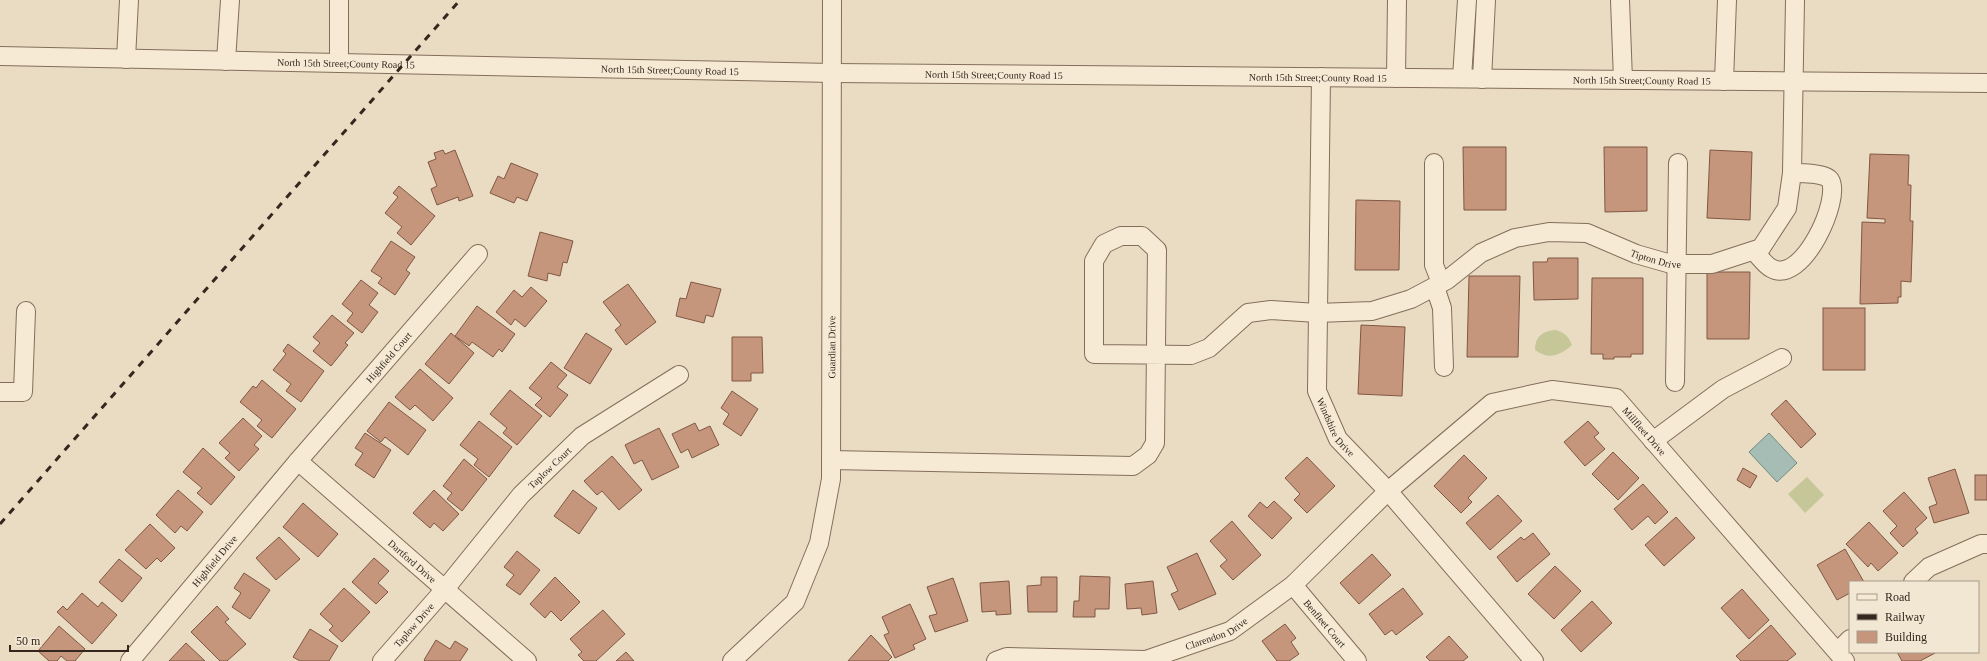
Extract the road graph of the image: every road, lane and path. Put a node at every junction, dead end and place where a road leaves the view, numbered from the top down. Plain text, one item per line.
1 (129, 0) edge
2 (230, 0) edge
3 (339, 0) edge
4 (832, 0) edge
5 (1397, 0) edge
6 (1467, 0) edge
7 (1486, 0) edge
8 (1620, 0) edge
9 (1727, 0) edge
10 (1795, 0) edge
11 (0, 56) edge
12 (126, 59) junction
13 (226, 61) junction
14 (339, 63) junction
15 (832, 73) junction
16 (1322, 77) junction
17 (1396, 78) junction
18 (1462, 78) junction
19 (1482, 79) junction
20 (1623, 80) junction
21 (1724, 81) junction
22 (1795, 81) junction
23 (1987, 83) edge
24 (1434, 163) dead end
25 (1678, 163) dead end
26 (1792, 173) junction
27 (1754, 250) junction
28 (478, 254) dead end
29 (1677, 264) junction
30 (1438, 285) junction
31 (26, 311) dead end
32 (1317, 313) junction
33 (1156, 355) junction
34 (1782, 358) dead end
35 (1444, 367) dead end
36 (679, 375) dead end
37 (1675, 382) dead end
38 (0, 392) edge
39 (1653, 441) junction
40 (831, 460) junction
41 (298, 461) junction
42 (1388, 491) junction
43 (1987, 544) edge
44 (1914, 581) edge
45 (1293, 585) junction
46 (445, 589) junction
47 (1844, 650) edge
48 (1146, 660) edge
49 (130, 661) edge
50 (382, 661) edge
51 (527, 661) edge
52 (732, 661) edge
53 (996, 661) edge
54 (1357, 661) edge
55 (1534, 661) edge

1 - 12 street
2 - 13 street
3 - 14 street
4 - 15 street, Guardian Drive
5 - 17 street
6 - 18 street
7 - 19 street
8 - 20 street
9 - 21 street
10 - 22 street, Tipton Drive
11 - 12 street, North 15th Street;County Road 15
12 - 13 street, North 15th Street;County Road 15
13 - 14 street, North 15th Street;County Road 15
14 - 15 street, North 15th Street;County Road 15
15 - 16 street, North 15th Street;County Road 15
15 - 40 street, Guardian Drive
16 - 17 street, North 15th Street;County Road 15
16 - 32 street, Windshire Drive
17 - 18 street, North 15th Street;County Road 15
18 - 19 street, North 15th Street;County Road 15
19 - 20 street, North 15th Street;County Road 15
20 - 21 street, North 15th Street;County Road 15
21 - 22 street, North 15th Street;County Road 15
22 - 23 street, North 15th Street;County Road 15
22 - 26 street, Tipton Drive
24 - 30 street
25 - 29 street
26 - 27 street, Tipton Drive
26 - 27 street
27 - 29 street, Tipton Drive
28 - 41 street, Highfield Court
29 - 30 street, Tipton Drive
29 - 37 street
30 - 32 street, Tipton Drive
30 - 35 street
31 - 38 street
32 - 33 street, Tipton Drive
32 - 42 street, Windshire Drive
33 - 33 street
33 - 40 street
34 - 39 street
36 - 46 street, Taplow Court
39 - 42 street, Millfleet Drive
39 - 47 street, Millfleet Drive
40 - 52 street, Guardian Drive
41 - 46 street, Dartford Drive
41 - 49 street, Highfield Drive
42 - 45 street, Clarendon Drive
42 - 55 street, Windshire Drive
43 - 44 street
45 - 48 street, Clarendon Drive
45 - 54 street, Benfleet Court
46 - 50 street, Taplow Drive
46 - 51 street, Dartford Drive
48 - 53 street, Clarendon Drive

